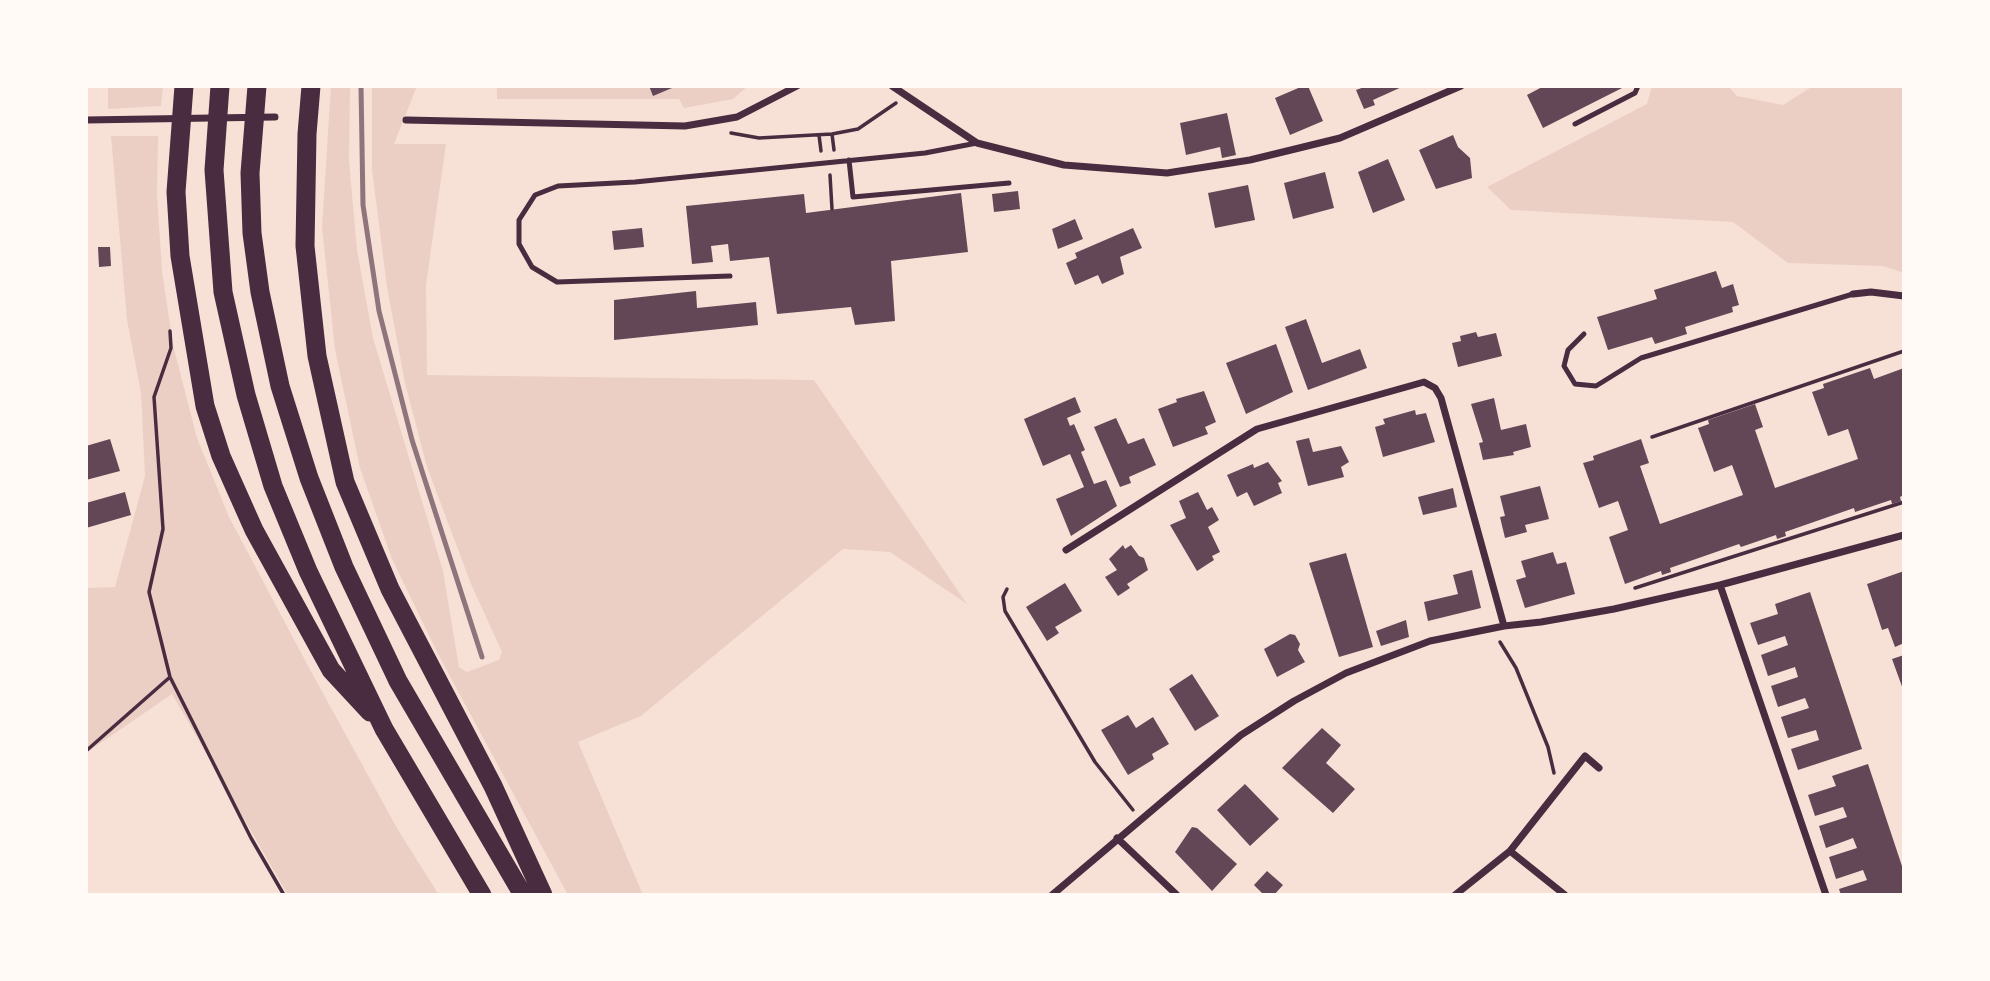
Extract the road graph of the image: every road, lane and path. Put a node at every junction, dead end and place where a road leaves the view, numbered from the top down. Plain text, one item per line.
1 (184, 86) edge
2 (220, 86) edge
3 (257, 86) edge
4 (311, 86) edge
5 (797, 86) edge
6 (892, 86) edge
7 (1461, 86) edge
8 (1637, 86) edge
9 (905, 95) junction
10 (275, 117) dead end
11 (86, 120) edge
12 (406, 120) dead end
13 (1575, 124) dead end
14 (729, 133) dead end
15 (977, 143) junction
16 (849, 160) junction
17 (829, 162) junction
18 (1009, 183) dead end
19 (832, 209) dead end
20 (730, 276) dead end
21 (1853, 294) joint
22 (1904, 296) edge
23 (169, 324) dead end
24 (1584, 334) dead end
25 (1904, 351) edge
26 (1652, 437) dead end
27 (1904, 502) edge
28 (1904, 535) edge
29 (1066, 550) dead end
30 (1720, 585) junction
31 (1007, 589) dead end
32 (1624, 606) junction
33 (1504, 626) junction
34 (1491, 628) junction
35 (170, 677) junction
36 (384, 729) junction
37 (86, 751) edge
38 (1600, 768) dead end
39 (1557, 789) junction
40 (1141, 817) junction
41 (1117, 838) junction
42 (1510, 851) junction
43 (284, 895) edge
44 (482, 895) edge
45 (523, 895) edge
46 (543, 895) edge
47 (1052, 895) edge
48 (1177, 895) edge
49 (1455, 895) edge
50 (1565, 895) edge
51 (1826, 895) edge

1 - 36 highway
2 - 36 highway
3 - 45 highway
4 - 46 highway
5 - 12 street
6 - 9 street
7 - 15 street
8 - 13 lane
9 - 14 path
9 - 15 street
10 - 11 street
15 - 16 lane
16 - 17 lane
16 - 18 lane
17 - 19 path
17 - 20 lane
21 - 22 street
21 - 24 lane
23 - 35 path
25 - 26 path
27 - 32 path
28 - 30 street
29 - 33 street
30 - 32 street
30 - 51 street
31 - 40 path
32 - 33 street
33 - 34 street
34 - 39 path
34 - 40 street
35 - 37 path
35 - 43 path
36 - 44 highway
38 - 39 street
39 - 42 street
40 - 41 street
41 - 47 street
41 - 48 street
42 - 49 street
42 - 50 street

